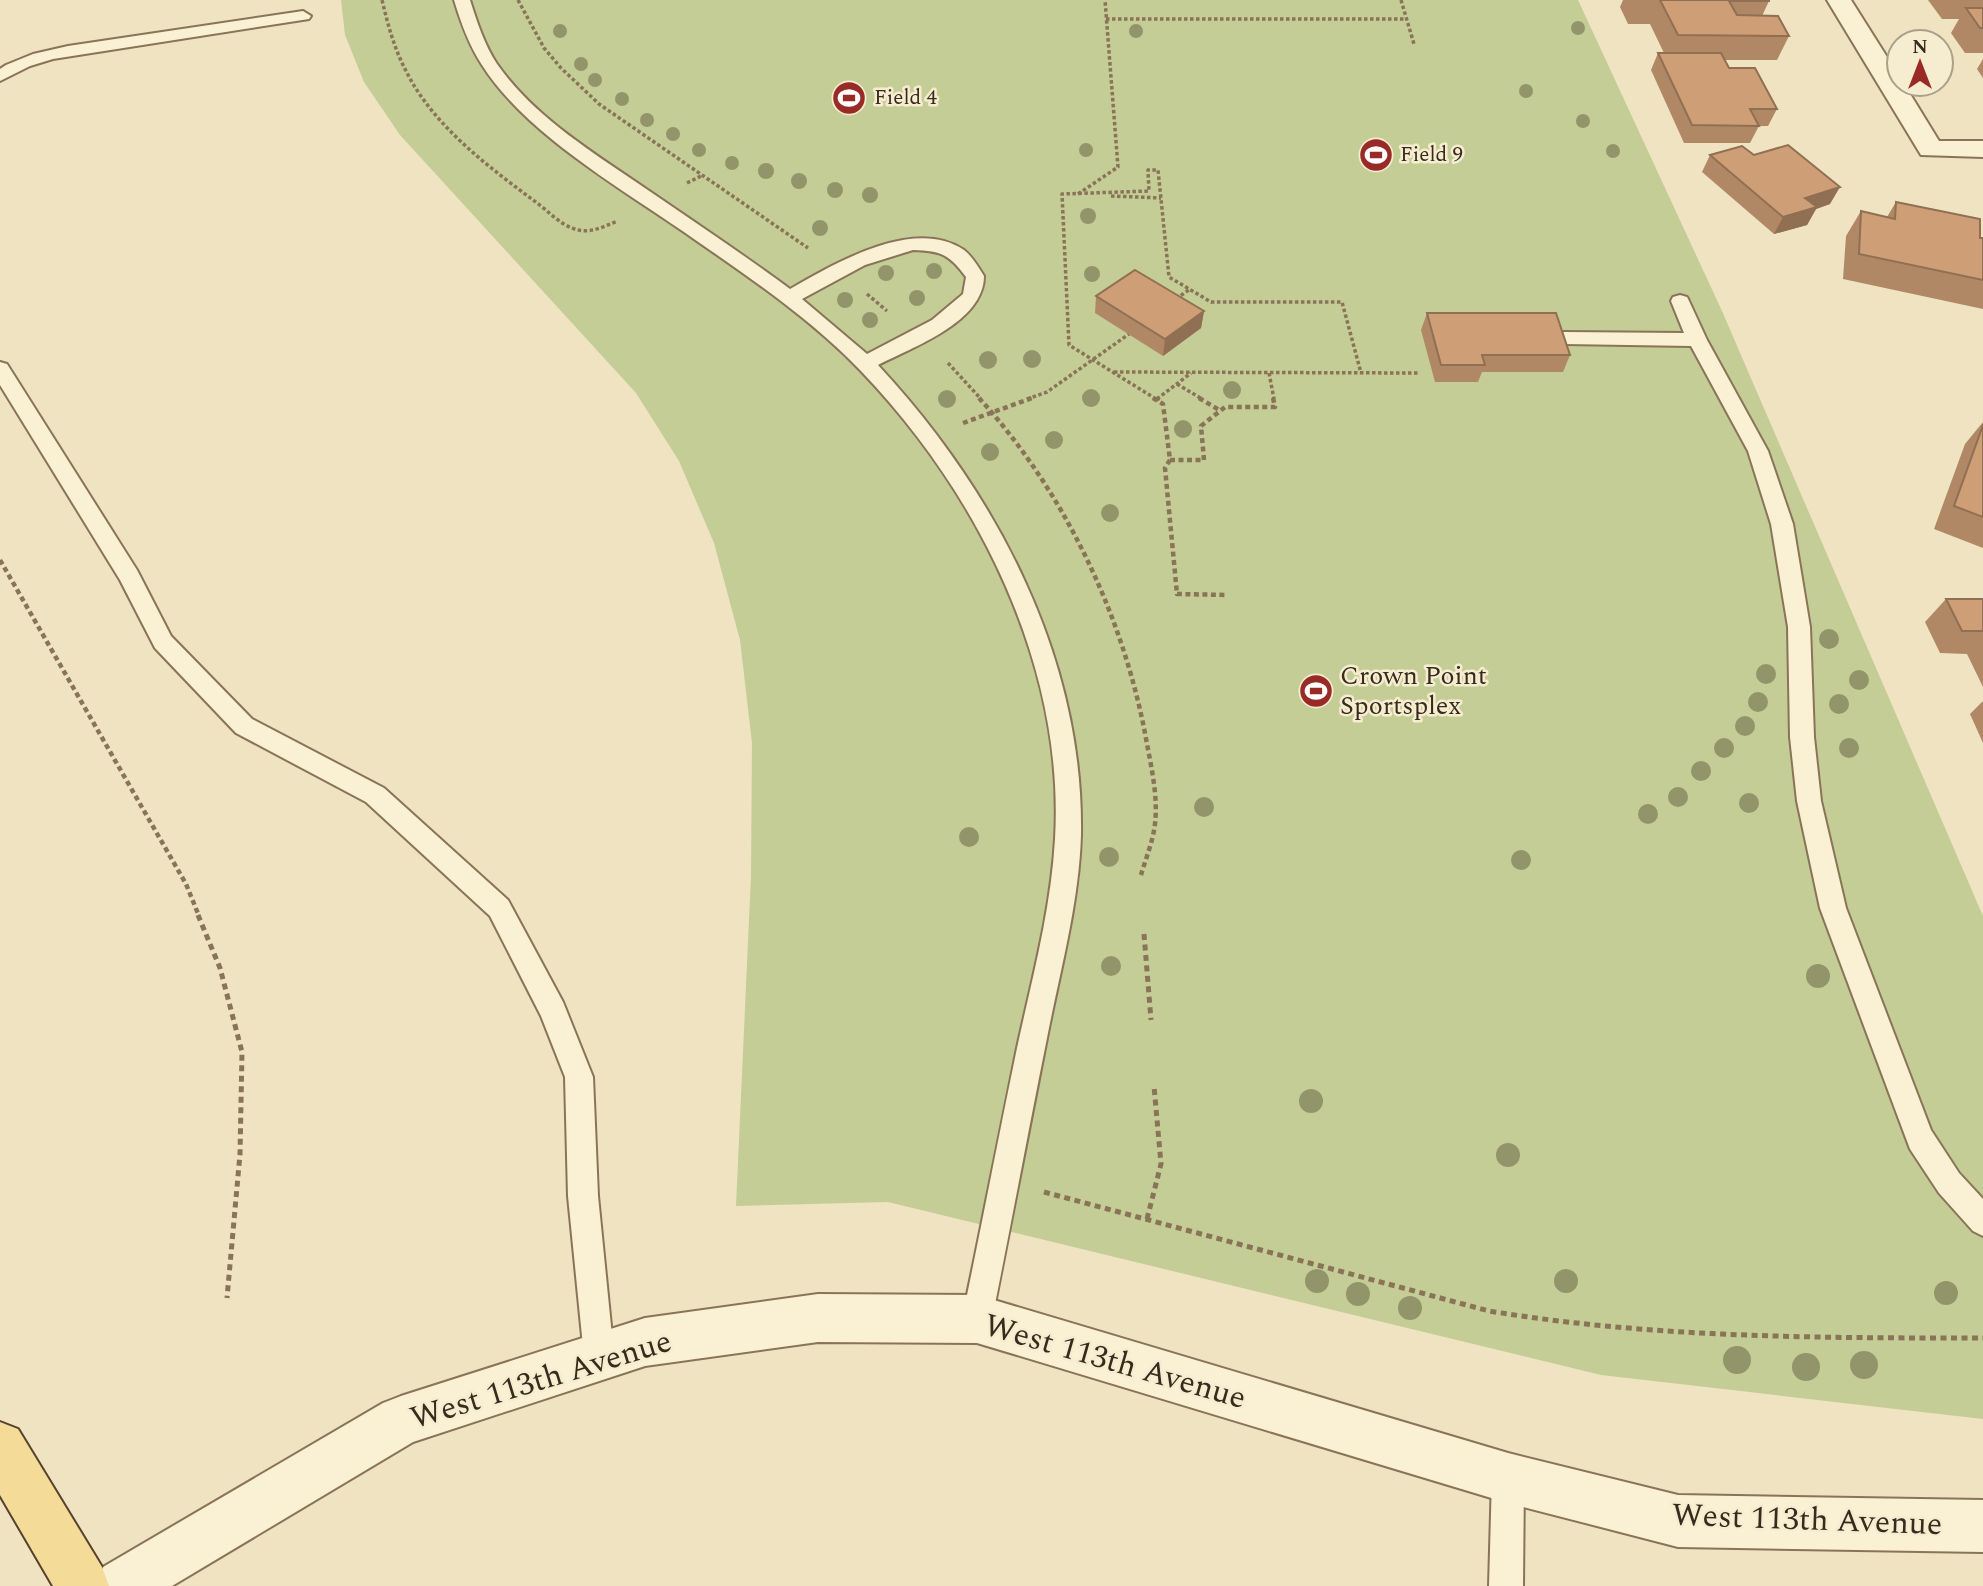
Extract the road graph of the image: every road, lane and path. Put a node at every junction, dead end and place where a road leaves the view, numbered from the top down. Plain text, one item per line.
1 (382, 0) edge
2 (462, 0) edge
3 (518, 0) edge
4 (1105, 0) edge
5 (1401, 0) edge
6 (1839, 0) edge
7 (303, 16) dead end
8 (1106, 19) junction
9 (1406, 19) junction
10 (1414, 44) dead end
11 (0, 76) edge
12 (1983, 149) edge
13 (1077, 194) junction
14 (1107, 195) junction
15 (1161, 198) junction
16 (619, 221) dead end
17 (813, 252) dead end
18 (861, 289) dead end
19 (1190, 289) junction
20 (789, 298) junction
21 (1174, 300) edge
22 (1680, 301) dead end
23 (892, 315) dead end
24 (1129, 334) edge
25 (1564, 338) edge
26 (1697, 340) junction
27 (1092, 360) junction
28 (946, 361) dead end
29 (864, 363) junction
30 (0, 369) edge
31 (1114, 372) junction
32 (1191, 373) junction
33 (1269, 373) junction
34 (1361, 373) junction
35 (1418, 373) dead end
36 (1177, 384) junction
37 (1156, 400) junction
38 (1221, 411) junction
39 (992, 412) junction
40 (929, 436) junction
41 (1170, 460) junction
42 (0, 560) edge
43 (1227, 595) dead end
44 (1141, 876) dead end
45 (1144, 934) dead end
46 (1151, 1020) dead end
47 (1154, 1086) dead end
48 (1044, 1192) dead end
49 (1147, 1220) junction
50 (1983, 1222) edge
51 (227, 1298) dead end
52 (977, 1320) junction
53 (1983, 1338) edge
54 (598, 1356) junction
55 (0, 1447) edge
56 (1508, 1478) junction
57 (1983, 1526) edge
58 (83, 1586) edge
59 (122, 1586) edge
60 (1506, 1586) edge

1 - 16 path
2 - 20 lane
3 - 17 path
4 - 8 path
5 - 9 path
6 - 12 street
7 - 11 lane
8 - 9 path
8 - 13 path
9 - 10 path
13 - 14 path
13 - 27 path
14 - 15 path
14 - 15 path
15 - 19 path
18 - 23 path
19 - 21 path
19 - 34 path
20 - 29 lane
20 - 29 lane
22 - 26 lane
24 - 27 path
25 - 26 lane
26 - 50 lane
27 - 31 path
27 - 39 path
28 - 39 path
29 - 40 lane
30 - 54 lane
31 - 32 path
31 - 37 path
32 - 33 path
32 - 36 path
33 - 34 path
33 - 38 path
34 - 35 path
36 - 37 path
36 - 38 path
37 - 41 path
38 - 41 path
39 - 40 path
39 - 44 path
40 - 52 lane
41 - 43 path
42 - 51 path
45 - 46 path
47 - 49 path
48 - 49 path
49 - 53 path
52 - 54 street, West 113th Avenue
52 - 56 street, West 113th Avenue
54 - 59 street, West 113th Avenue
55 - 58 main road
56 - 57 street, West 113th Avenue
56 - 60 lane

